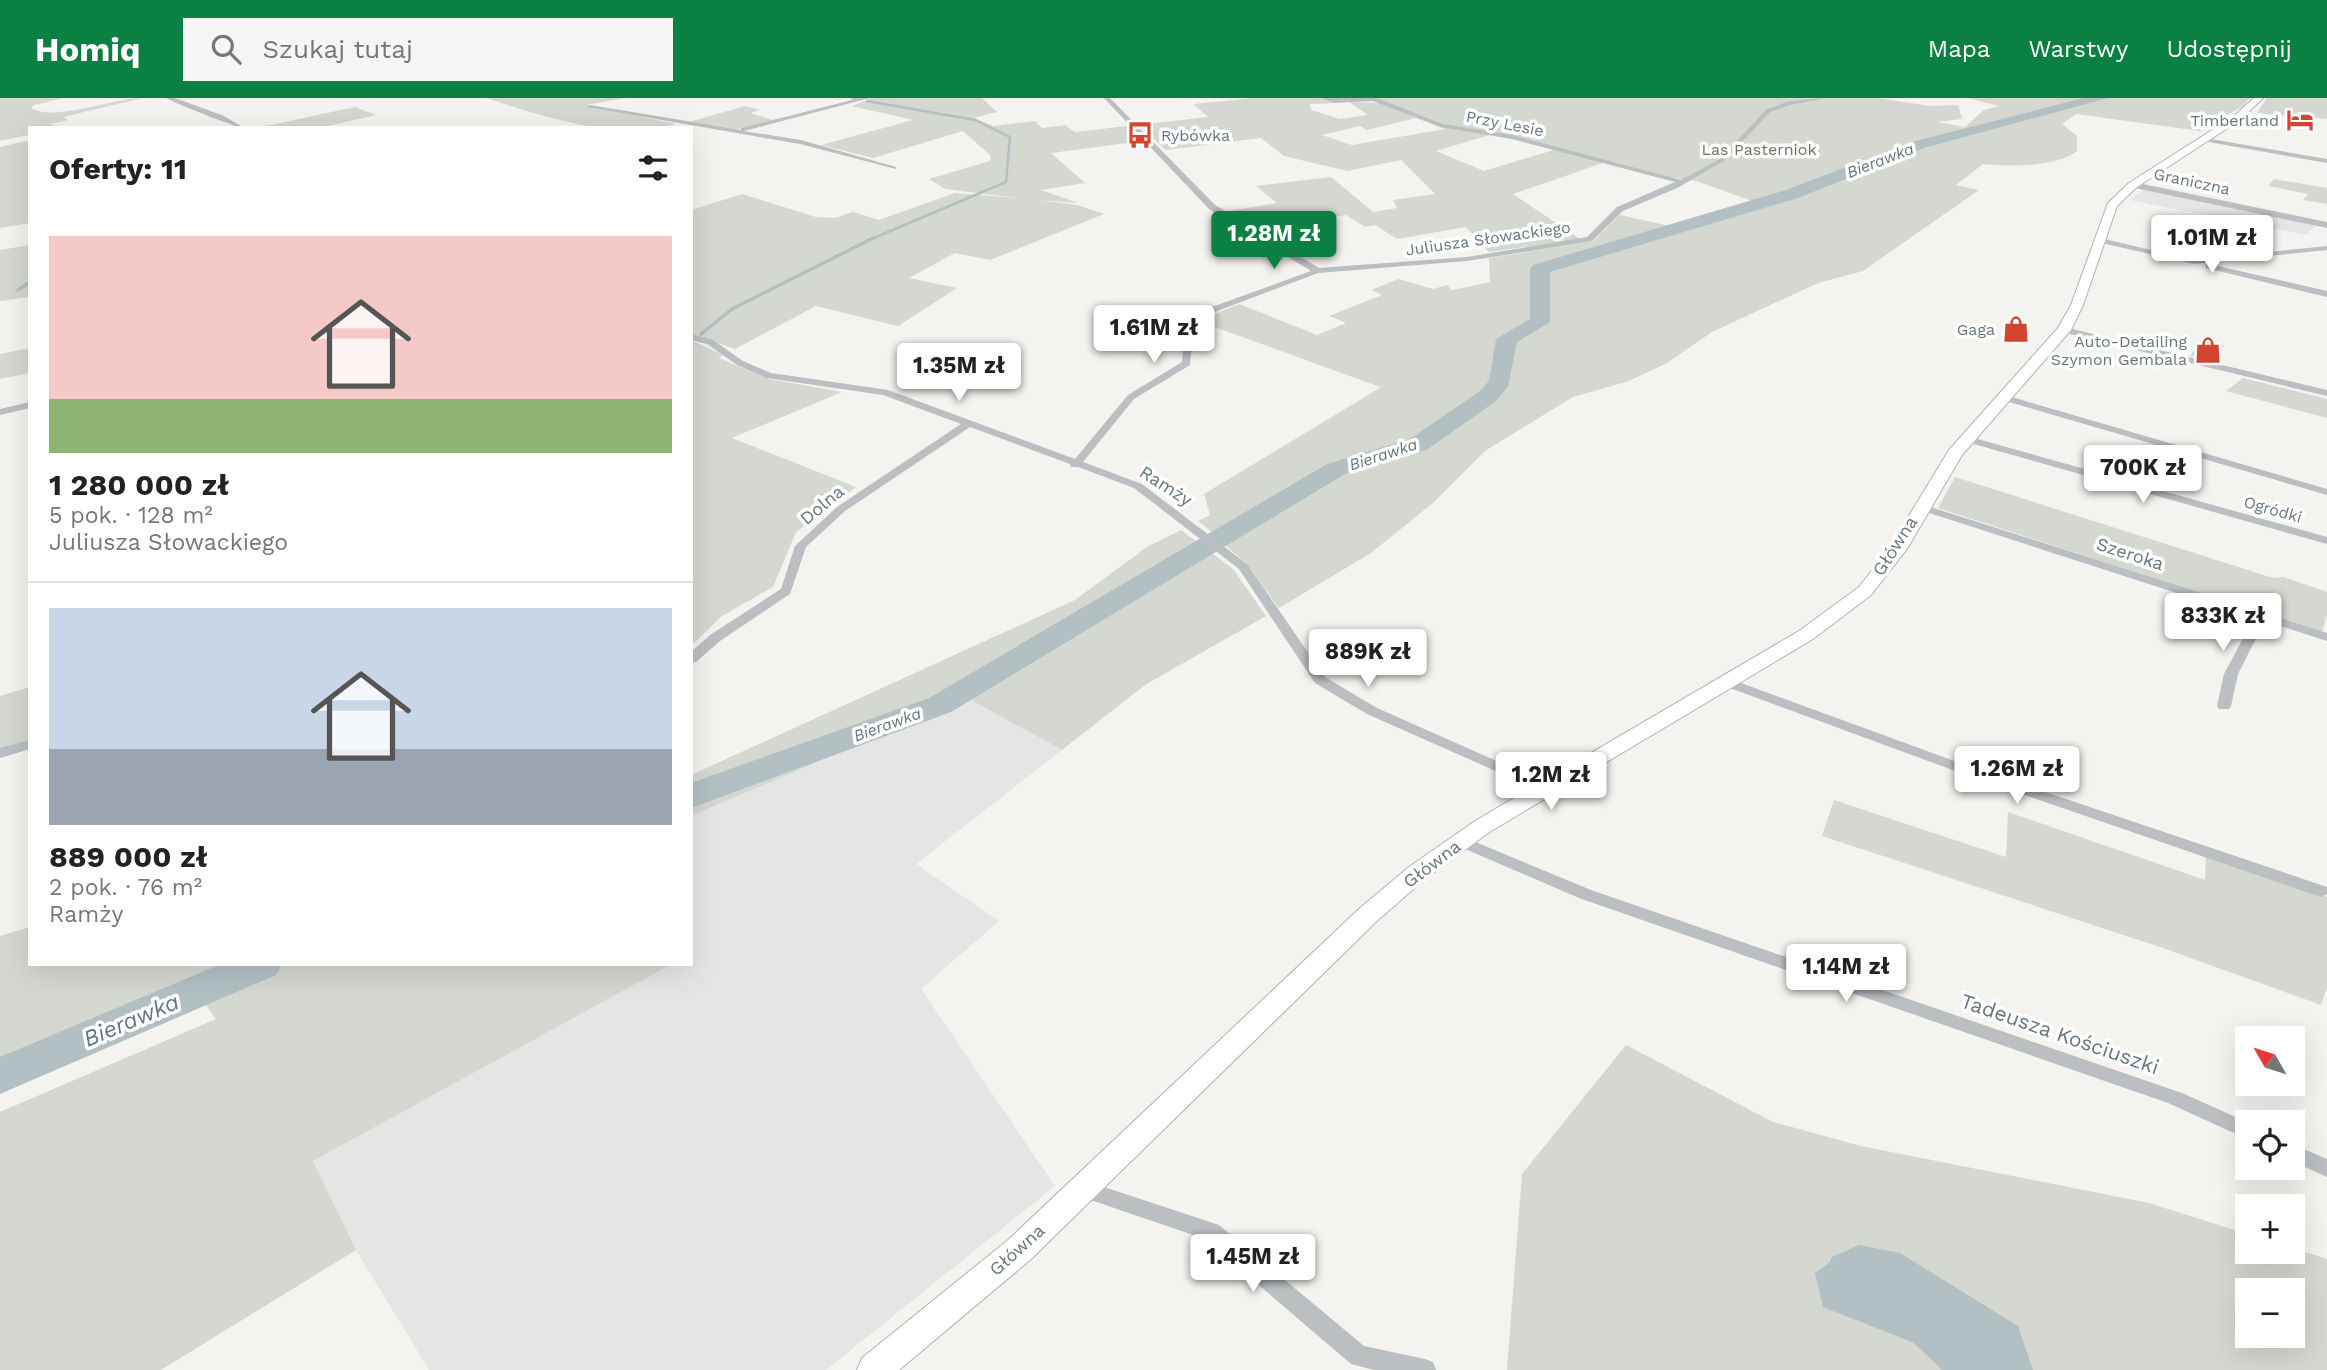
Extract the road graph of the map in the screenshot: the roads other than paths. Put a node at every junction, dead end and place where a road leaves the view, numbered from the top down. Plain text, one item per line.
1 (169, 98) edge
2 (867, 98) edge
3 (1108, 98) edge
4 (1324, 98) edge
5 (1823, 98) edge
6 (2259, 98) edge
7 (590, 107) dead end
8 (238, 126) edge
9 (737, 131) junction
10 (2205, 140) junction
11 (2327, 161) edge
12 (894, 168) dead end
13 (1682, 182) junction
14 (2133, 185) junction
15 (2327, 225) edge
16 (2100, 240) junction
17 (2327, 248) edge
18 (2194, 262) junction
19 (1317, 271) junction
20 (2327, 294) edge
21 (2064, 330) junction
22 (693, 338) edge
23 (2327, 393) edge
24 (2005, 398) junction
25 (28, 405) edge
26 (0, 412) edge
27 (969, 423) junction
28 (1967, 439) junction
29 (1075, 465) junction
30 (2327, 492) edge
31 (1921, 507) junction
32 (2327, 541) edge
33 (2261, 616) junction
34 (2327, 638) edge
35 (693, 657) edge
36 (1727, 682) junction
37 (2224, 706) dead end
38 (28, 745) edge
39 (0, 753) edge
40 (1548, 789) junction
41 (1461, 841) junction
42 (2322, 891) dead end
43 (2235, 1126) edge
44 (2305, 1159) edge
45 (2327, 1168) edge
46 (1083, 1189) junction
47 (874, 1370) edge
48 (1425, 1370) edge

1 - 8 street
2 - 9 street
3 - 19 street
4 - 13 street, Przy Lesie
5 - 13 street, Juliusza Słowackiego
6 - 10 main road, Główna
7 - 9 street
9 - 12 street
10 - 11 street
10 - 14 main road, Główna
13 - 19 street, Juliusza Słowackiego
14 - 15 street, Graniczna
14 - 16 main road, Główna
16 - 18 street
16 - 21 main road, Główna
17 - 18 street
18 - 20 street
19 - 29 street, Juliusza Słowackiego
21 - 23 street
21 - 24 main road, Główna
22 - 27 street, Ramży
24 - 28 main road, Główna
24 - 30 street
25 - 26 street
27 - 29 street, Ramży
27 - 35 street, Dolna
28 - 31 main road, Główna
28 - 32 street, Ogródki
29 - 40 street, Ramży
31 - 33 street, Szeroka
31 - 36 main road, Główna
33 - 34 street, Szeroka
33 - 37 street
36 - 40 main road, Główna
36 - 42 street
38 - 39 street
40 - 41 main road, Główna
41 - 43 street, Tadeusza Kościuszki
41 - 46 main road, Główna
44 - 45 street
46 - 47 main road, Główna
46 - 48 street

